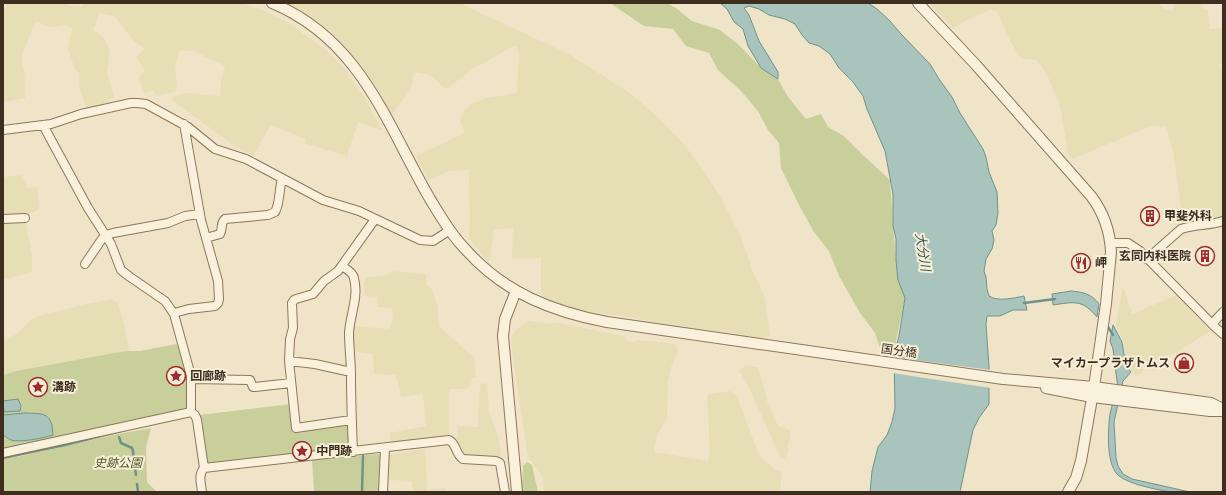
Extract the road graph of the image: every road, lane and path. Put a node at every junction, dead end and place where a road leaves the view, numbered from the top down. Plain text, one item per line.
1 (272, 3) edge
2 (918, 3) edge
3 (184, 124) junction
4 (43, 125) junction
5 (3, 130) edge
6 (282, 178) junction
7 (200, 214) junction
8 (25, 218) dead end
9 (3, 219) edge
10 (1223, 221) edge
11 (373, 222) dead end
12 (450, 230) junction
13 (106, 235) junction
14 (206, 238) junction
15 (1110, 243) junction
16 (1147, 258) junction
17 (85, 264) dead end
18 (342, 266) junction
19 (516, 291) junction
20 (1223, 312) edge
21 (174, 313) junction
22 (1212, 324) junction
23 (1223, 334) edge
24 (289, 361) junction
25 (351, 372) junction
26 (191, 379) junction
27 (291, 383) junction
28 (1093, 392) junction
29 (1223, 410) edge
30 (191, 412) junction
31 (351, 420) junction
32 (385, 448) junction
33 (353, 452) junction
34 (3, 453) edge
35 (204, 468) junction
36 (202, 492) edge
37 (383, 492) edge
38 (505, 492) edge
39 (517, 492) edge
40 (1068, 492) edge

1 - 12 street, 国分橋
2 - 15 street
3 - 4 street
3 - 6 street
3 - 7 street
4 - 5 street
4 - 13 street
6 - 12 street
6 - 14 street
7 - 13 street
7 - 14 street
8 - 9 street
10 - 16 street
11 - 18 street
12 - 19 street, 国分橋
13 - 17 street
13 - 21 street
14 - 21 street
15 - 16 street
15 - 28 street
16 - 22 street
18 - 24 street
18 - 25 street
19 - 28 street, 国分橋
19 - 39 street
20 - 22 street
21 - 26 street
22 - 23 street
24 - 25 street
24 - 27 street
25 - 31 street
26 - 27 street
26 - 30 street
27 - 31 street
28 - 29 street, 国分橋
28 - 40 street
30 - 34 street
30 - 35 street
31 - 33 street
32 - 33 street
32 - 37 street
32 - 38 street
33 - 35 street
35 - 36 street

